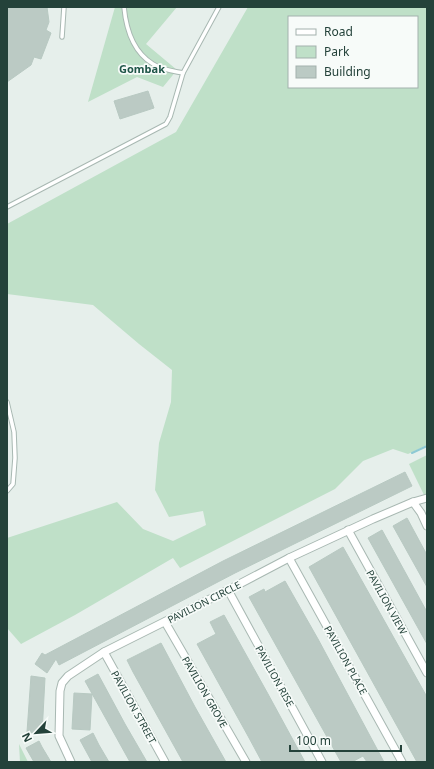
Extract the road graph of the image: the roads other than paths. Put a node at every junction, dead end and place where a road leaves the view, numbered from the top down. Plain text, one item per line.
1 (64, 7) edge
2 (124, 7) edge
3 (219, 7) edge
4 (62, 37) dead end
5 (183, 73) junction
6 (7, 207) edge
7 (7, 402) edge
8 (7, 491) edge
9 (427, 498) edge
10 (413, 502) junction
11 (427, 526) edge
12 (348, 530) junction
13 (289, 558) junction
14 (228, 590) junction
15 (165, 622) junction
16 (104, 652) junction
17 (427, 673) edge
18 (71, 762) edge
19 (165, 762) edge
20 (246, 762) edge
21 (322, 762) edge
22 (402, 762) edge

1 - 4 lane
2 - 5 lane
3 - 5 lane
5 - 6 lane
7 - 8 lane
9 - 10 street, PAVILION CIRCLE
10 - 11 street
10 - 12 street, PAVILION CIRCLE
12 - 13 street, PAVILION CIRCLE
12 - 17 street, PAVILION VIEW
13 - 14 street, PAVILION CIRCLE
13 - 22 street, PAVILION PLACE
14 - 15 street, PAVILION CIRCLE
14 - 21 street, PAVILION RISE
15 - 16 street, PAVILION CIRCLE
15 - 20 street, PAVILION GROVE
16 - 18 street, PAVILION CIRCLE
16 - 19 street, PAVILION STREET

